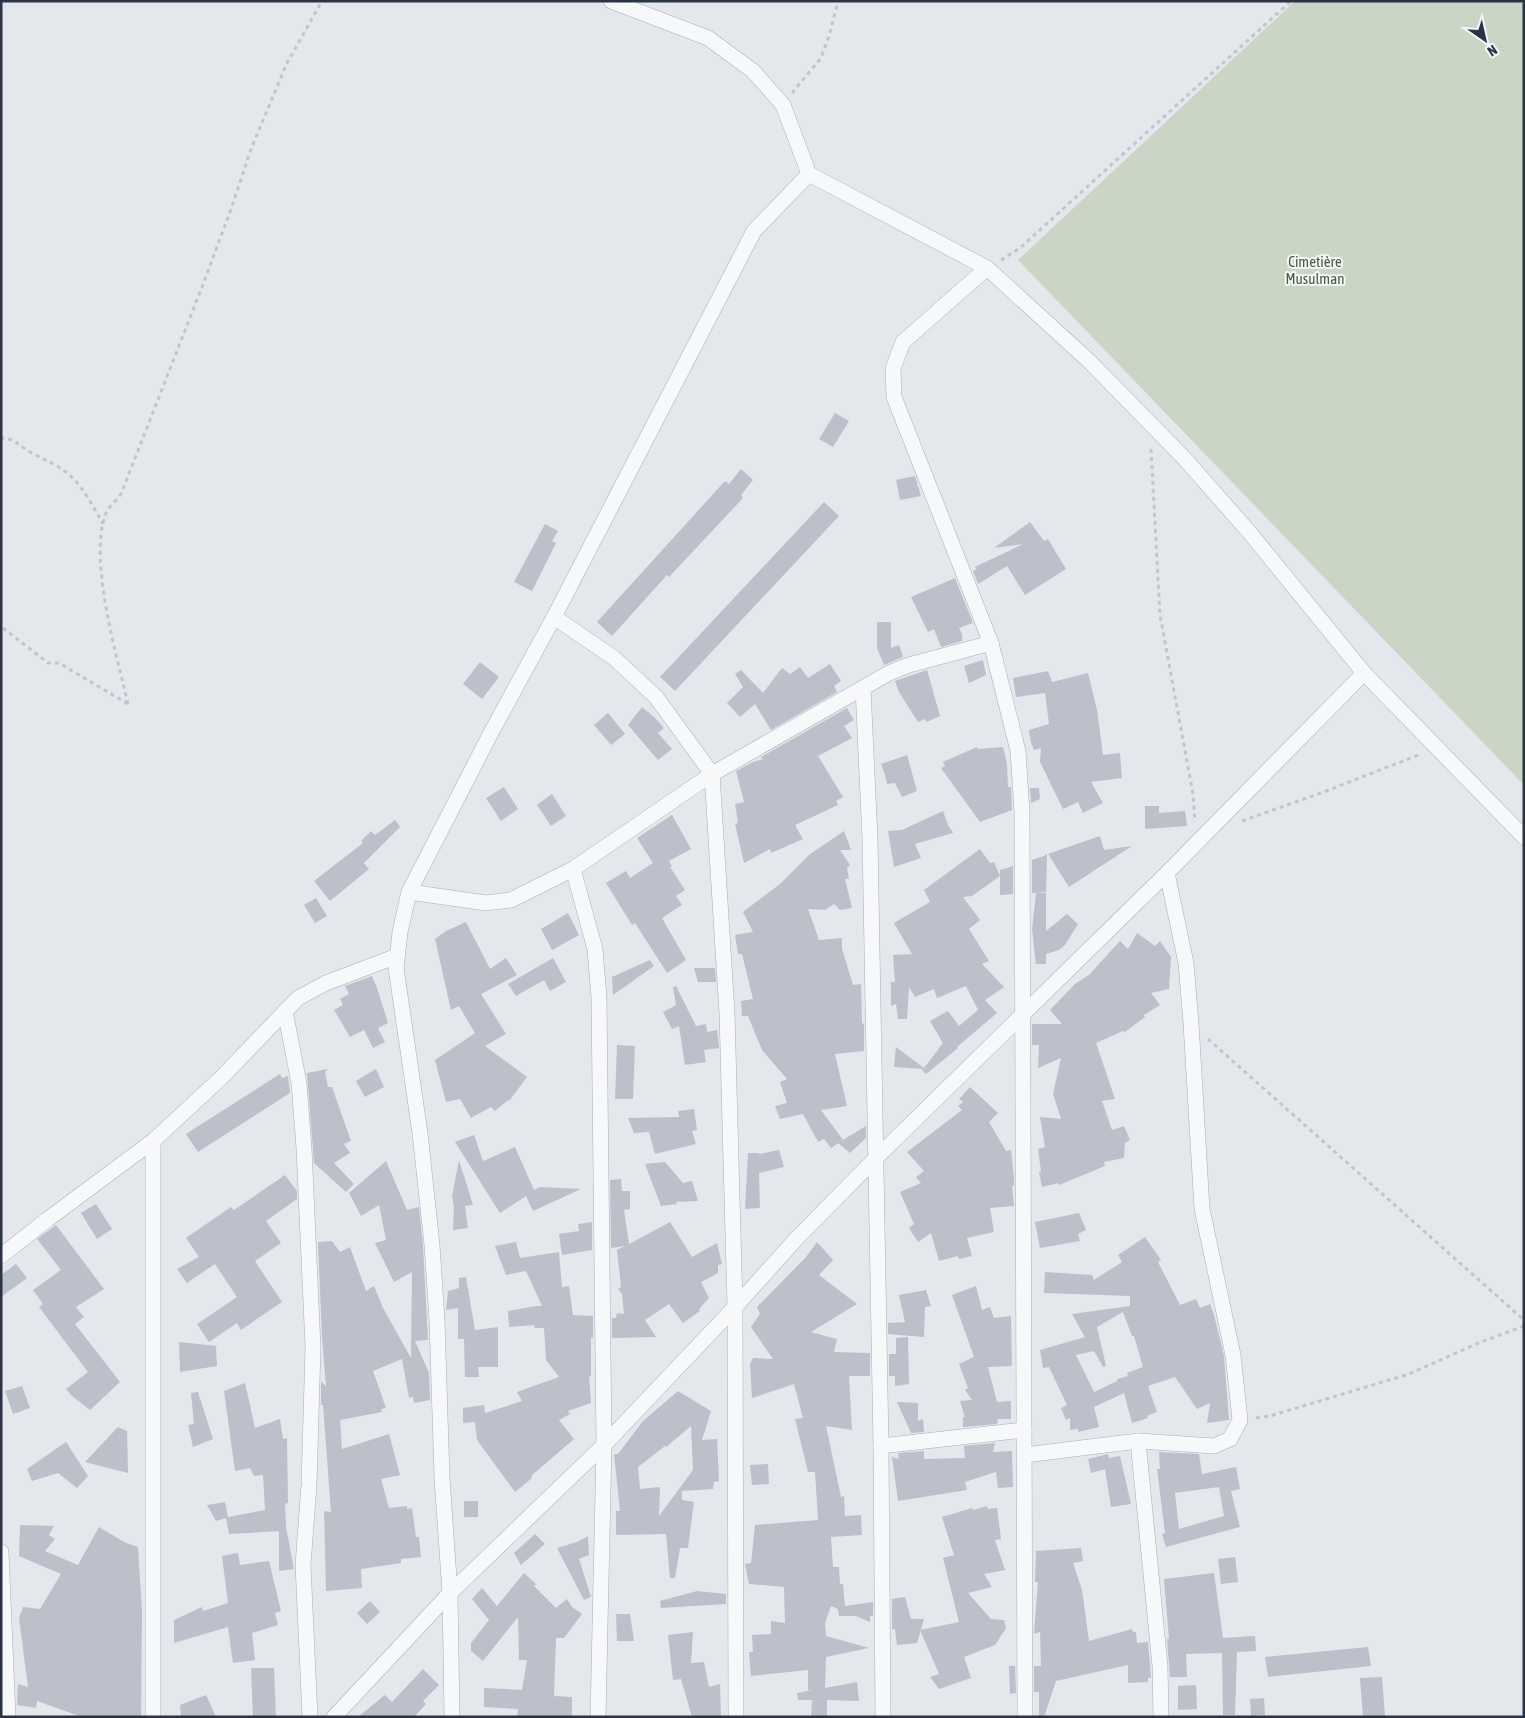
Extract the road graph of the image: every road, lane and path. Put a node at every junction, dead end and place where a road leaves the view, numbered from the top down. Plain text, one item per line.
1 (322, 1) edge
2 (610, 1) edge
3 (838, 1) edge
4 (1291, 1) edge
5 (783, 104) junction
6 (809, 174) junction
7 (987, 268) junction
8 (1150, 422) junction
9 (1, 440) edge
10 (103, 524) junction
11 (554, 617) junction
12 (2, 628) dead end
13 (991, 643) junction
14 (1364, 674) junction
15 (863, 688) junction
16 (1436, 748) junction
17 (712, 774) junction
18 (1236, 823) dead end
19 (1524, 837) edge
20 (1196, 845) junction
21 (573, 869) junction
22 (1167, 873) junction
23 (409, 892) junction
24 (397, 956) junction
25 (285, 1011) junction
26 (1023, 1016) junction
27 (1191, 1023) junction
28 (153, 1141) junction
29 (876, 1158) junction
30 (1, 1256) edge
31 (735, 1307) junction
32 (1524, 1320) edge
33 (1524, 1326) edge
34 (1240, 1420) junction
35 (1024, 1430) junction
36 (1138, 1441) junction
37 (604, 1445) junction
38 (881, 1446) junction
39 (1025, 1455) junction
40 (1, 1552) edge
41 (450, 1593) junction
42 (8, 1717) edge
43 (153, 1717) edge
44 (310, 1717) edge
45 (334, 1717) edge
46 (452, 1717) edge
47 (598, 1717) edge
48 (736, 1717) edge
49 (883, 1717) edge
50 (1025, 1717) edge
51 (1161, 1717) edge

1 - 10 path
2 - 5 street
3 - 5 path
4 - 7 path
5 - 6 street
6 - 7 street
6 - 11 street
7 - 8 street
7 - 13 street
8 - 14 street
8 - 20 path
9 - 10 path
10 - 12 path
11 - 17 street
11 - 23 street
13 - 15 street
13 - 26 street
14 - 16 street
14 - 20 street
15 - 17 street
15 - 29 street
16 - 18 path
16 - 19 street
17 - 21 street
17 - 31 street
20 - 22 street
21 - 23 street
21 - 37 street
22 - 26 street
22 - 27 street
23 - 24 street
24 - 25 street
24 - 41 street
25 - 28 street
25 - 44 street
26 - 29 street
26 - 35 street
27 - 32 path
27 - 34 street
28 - 30 street
28 - 43 street
29 - 31 street
29 - 38 street
31 - 37 street
31 - 48 street
33 - 34 path
34 - 36 street
35 - 38 street
35 - 39 street
36 - 39 street
36 - 51 street
37 - 41 street
37 - 47 street
38 - 49 street
39 - 50 street
40 - 42 street
41 - 45 street
41 - 46 street

